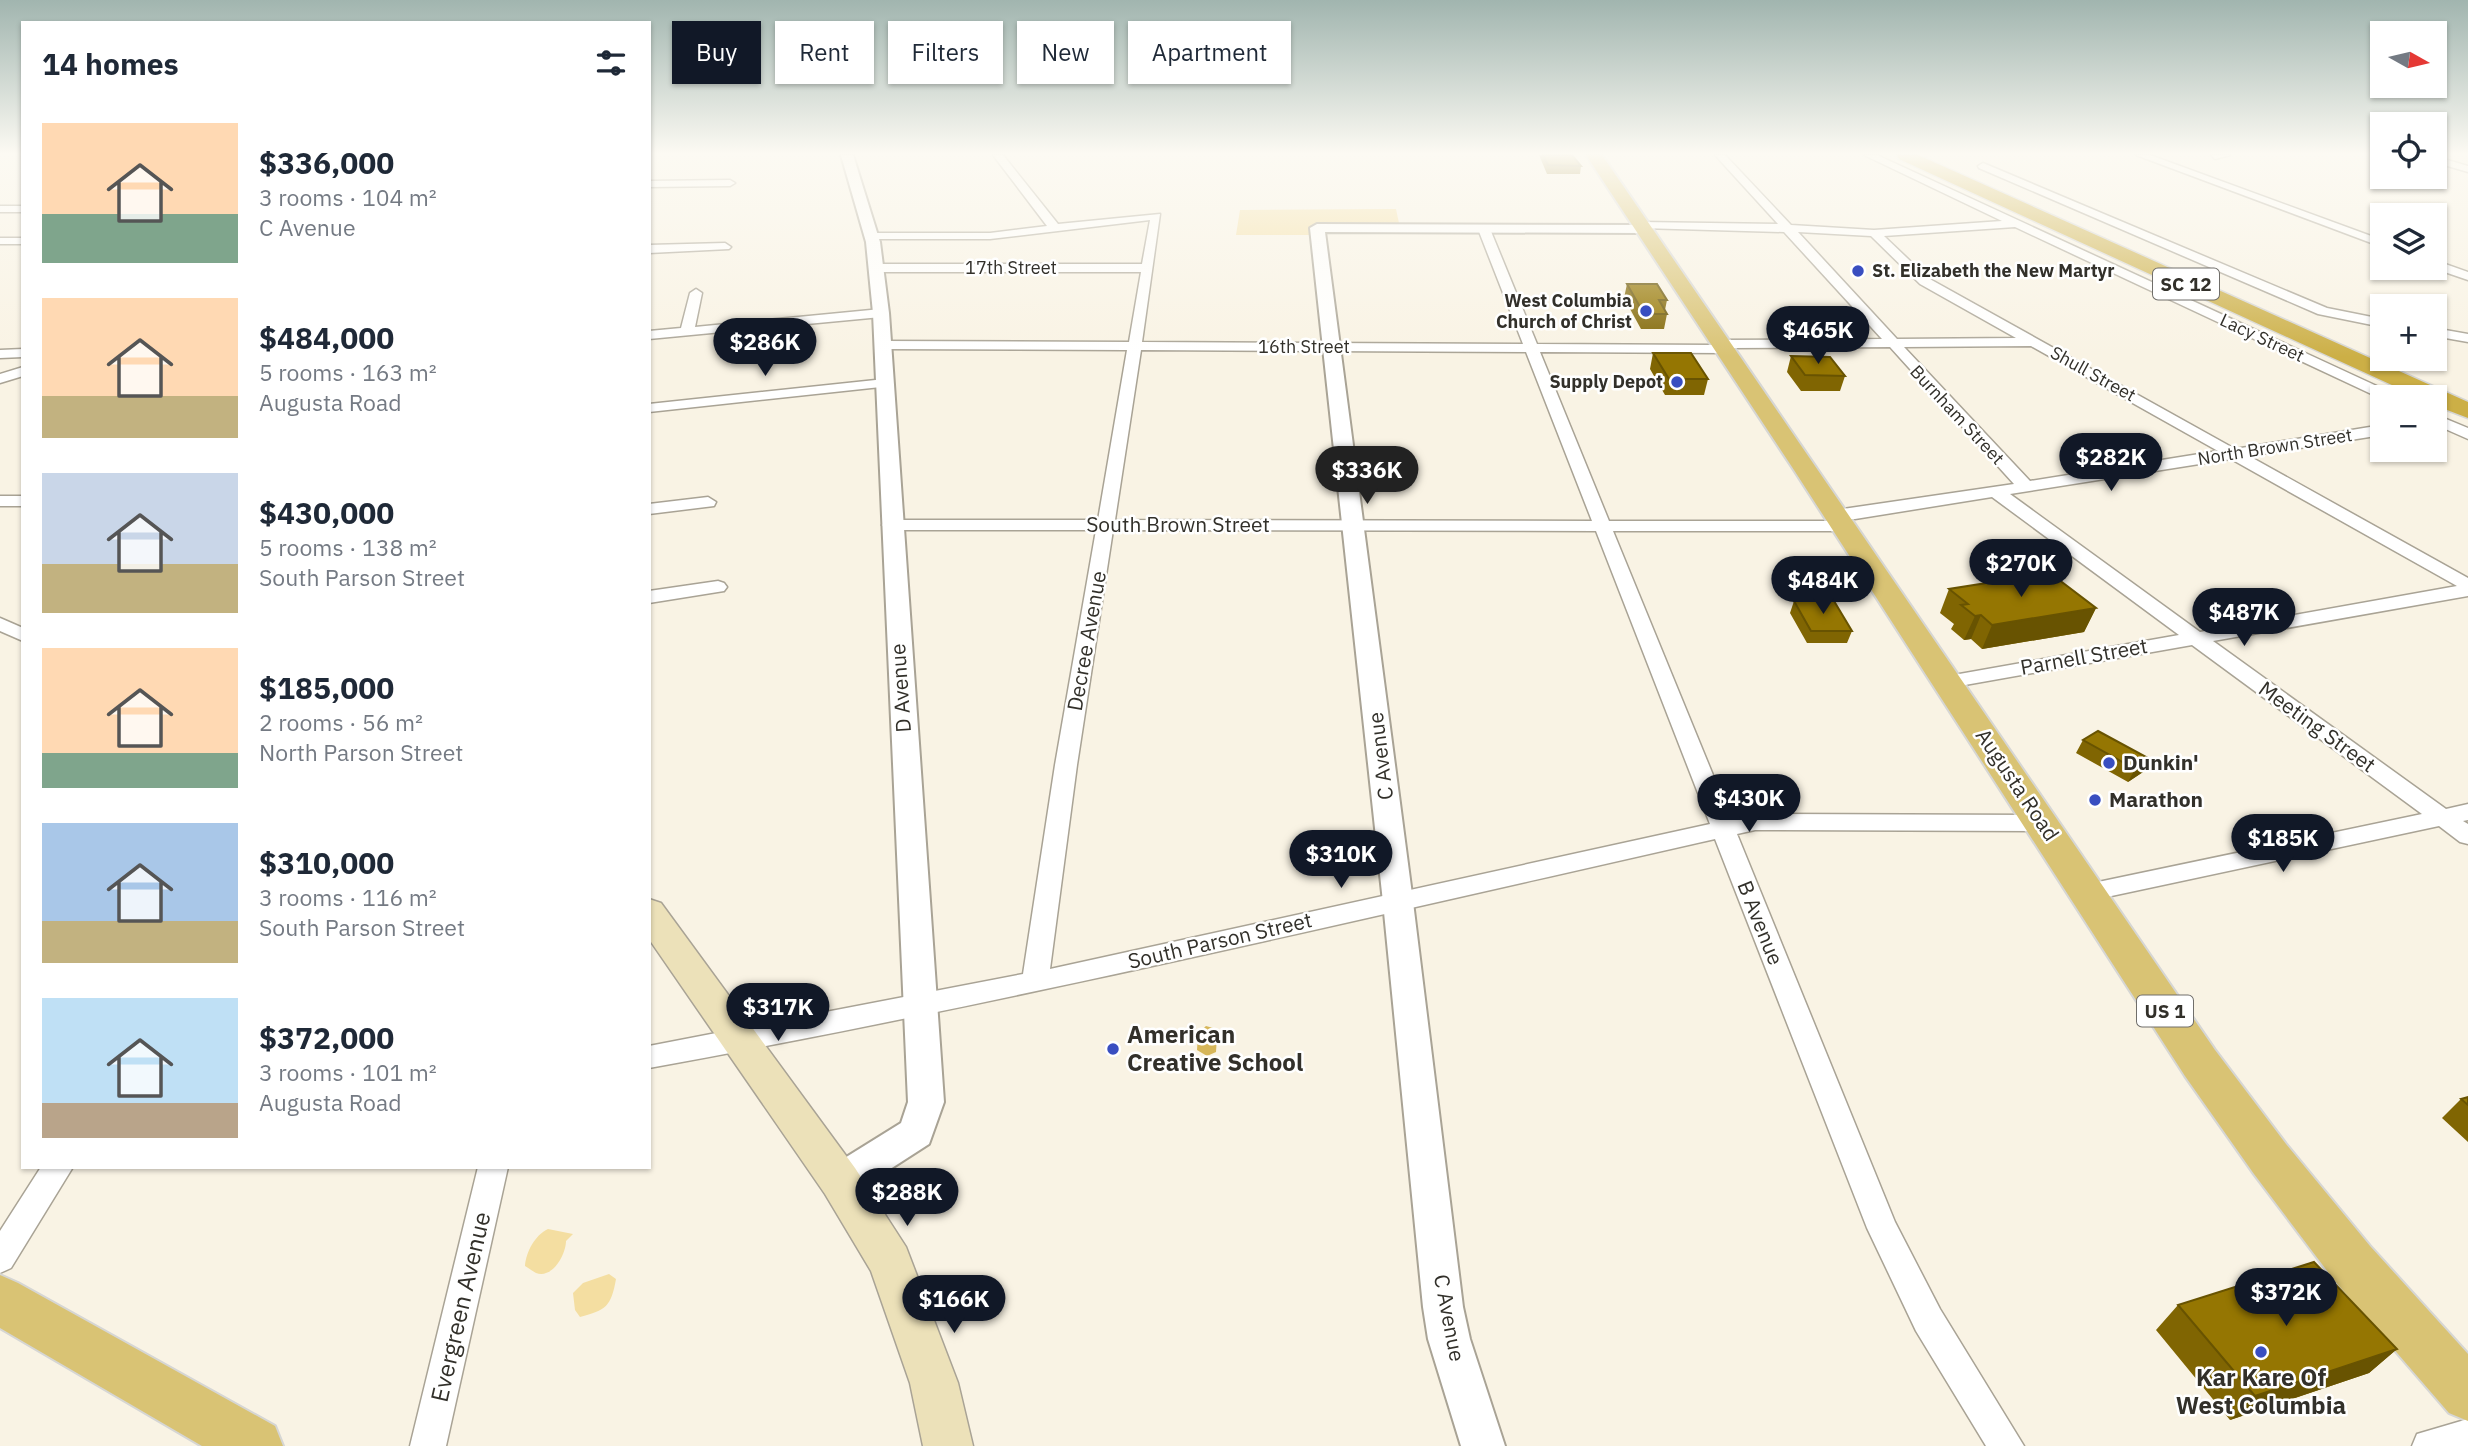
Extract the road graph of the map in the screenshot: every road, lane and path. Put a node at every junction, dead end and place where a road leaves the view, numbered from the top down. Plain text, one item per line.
1 (868, 222) edge
2 (1051, 222) edge
3 (1101, 222) edge
4 (1155, 222) edge
5 (1640, 222) edge
6 (1781, 222) edge
7 (2014, 222) edge
8 (2053, 222) edge
9 (2084, 222) edge
10 (2115, 222) edge
11 (2324, 222) edge
12 (2017, 224) junction
13 (1643, 227) junction
14 (1055, 228) junction
15 (1484, 229) junction
16 (1787, 229) junction
17 (1874, 233) junction
18 (872, 236) junction
19 (2370, 240) edge
20 (0, 241) edge
21 (21, 241) edge
22 (725, 247) dead end
23 (651, 248) edge
24 (876, 268) junction
25 (1147, 268) junction
26 (2447, 269) edge
27 (2468, 276) edge
28 (696, 293) dead end
29 (881, 313) junction
30 (2370, 321) edge
31 (687, 331) junction
32 (2447, 334) edge
33 (651, 335) edge
34 (2468, 338) edge
35 (2312, 340) junction
36 (2034, 342) junction
37 (1891, 343) junction
38 (883, 345) junction
39 (1135, 346) junction
40 (1723, 346) junction
41 (1330, 347) junction
42 (1532, 348) junction
43 (2370, 350) edge
44 (21, 353) edge
45 (0, 354) edge
46 (2418, 371) edge
47 (21, 372) edge
48 (0, 379) edge
49 (885, 383) junction
50 (2370, 388) edge
51 (2468, 393) edge
52 (2468, 401) edge
53 (651, 408) edge
54 (2468, 411) edge
55 (2468, 416) edge
56 (2447, 419) edge
57 (2447, 425) edge
58 (2370, 432) edge
59 (2468, 434) edge
60 (2235, 454) junction
61 (2027, 488) junction
62 (1997, 493) junction
63 (0, 501) edge
64 (21, 501) edge
65 (708, 502) dead end
66 (651, 509) edge
67 (1840, 520) junction
68 (891, 525) junction
69 (1106, 525) junction
70 (1352, 525) junction
71 (1601, 525) junction
72 (2468, 585) edge
73 (719, 587) dead end
74 (2468, 590) edge
75 (651, 597) edge
76 (0, 624) edge
77 (21, 634) edge
78 (2195, 638) junction
79 (1948, 682) junction
80 (2468, 812) edge
81 (2442, 818) junction
82 (2042, 823) junction
83 (1723, 829) junction
84 (2468, 836) edge
85 (2088, 892) junction
86 (1398, 902) junction
87 (651, 915) edge
88 (1035, 982) junction
89 (922, 1006) junction
90 (739, 1041) junction
91 (651, 1057) edge
92 (57, 1169) edge
93 (493, 1169) edge
94 (840, 1181) junction
95 (0, 1258) edge
96 (0, 1300) edge
97 (2468, 1395) edge
98 (2468, 1436) edge
99 (255, 1446) edge
100 (428, 1446) edge
101 (948, 1446) edge
102 (1483, 1446) edge
103 (2006, 1446) edge
104 (2429, 1446) edge

1 - 18 street, D Avenue
2 - 14 street
3 - 14 street, Decree Avenue
4 - 25 street, Decree Avenue
5 - 13 main road, Augusta Road / US 1
6 - 16 street, Burnham Street
7 - 12 street, Lacy Street
8 - 35 highway, SC 12
9 - 43 highway, SC 12
10 - 30 street
11 - 19 street
12 - 17 street
12 - 50 street, Lacy Street
13 - 15 street
13 - 16 street
13 - 40 main road, Augusta Road / US 1
14 - 18 street
15 - 41 street, C Avenue
15 - 42 street, B Avenue
16 - 17 street
16 - 37 street, Burnham Street
17 - 36 street, Shull Street
18 - 24 street, D Avenue
20 - 21 street
22 - 23 street
24 - 25 street, 17th Street
24 - 29 street, D Avenue
25 - 39 street, Decree Avenue
26 - 27 street
28 - 31 street
29 - 31 street
29 - 38 street, D Avenue
31 - 33 street
32 - 34 street
35 - 52 highway
35 - 54 highway, SC 12
36 - 37 street, 16th Street
36 - 60 street, Shull Street
37 - 40 street, 16th Street
37 - 61 street, Burnham Street
38 - 39 street, 16th Street
38 - 49 street, D Avenue
39 - 41 street, 16th Street
39 - 69 street, Decree Avenue
40 - 42 street, 16th Street
40 - 67 main road, Augusta Road / US 1
41 - 42 street, 16th Street
41 - 70 street, C Avenue
42 - 71 street, B Avenue
44 - 45 street
46 - 51 highway
47 - 48 street
49 - 53 street
49 - 68 street, D Avenue
55 - 56 street
57 - 59 street
58 - 60 street, North Brown Street
60 - 61 street, North Brown Street
60 - 72 street, Shull Street
61 - 62 street, North Brown Street
62 - 67 street, North Brown Street
62 - 78 street, Meeting Street
63 - 64 street
65 - 66 street
67 - 71 street, South Brown Street
67 - 79 main road, Augusta Road / US 1
68 - 69 street, South Brown Street
68 - 89 street, D Avenue
69 - 70 street, South Brown Street
69 - 88 street, Decree Avenue
70 - 71 street, South Brown Street
70 - 86 street, C Avenue
71 - 83 street, B Avenue
73 - 75 street
74 - 78 street, Parnell Street
76 - 77 street
78 - 79 street, Parnell Street
78 - 81 street, Meeting Street
79 - 82 main road, Augusta Road / US 1
80 - 81 street
81 - 84 street, Meeting Street
81 - 85 street
82 - 83 street, South Parson Street
82 - 85 main road, Augusta Road / US 1
83 - 86 street, South Parson Street
83 - 103 street, B Avenue
85 - 97 main road, Augusta Road / US 1
86 - 88 street, South Parson Street
86 - 102 street, C Avenue
87 - 90 main road
88 - 89 street, South Parson Street
89 - 90 street, South Parson Street
89 - 94 street, D Avenue
90 - 91 street, South Parson Street
90 - 94 main road
92 - 95 street
93 - 100 street, Evergreen Avenue
94 - 101 main road
96 - 99 main road
98 - 104 street

